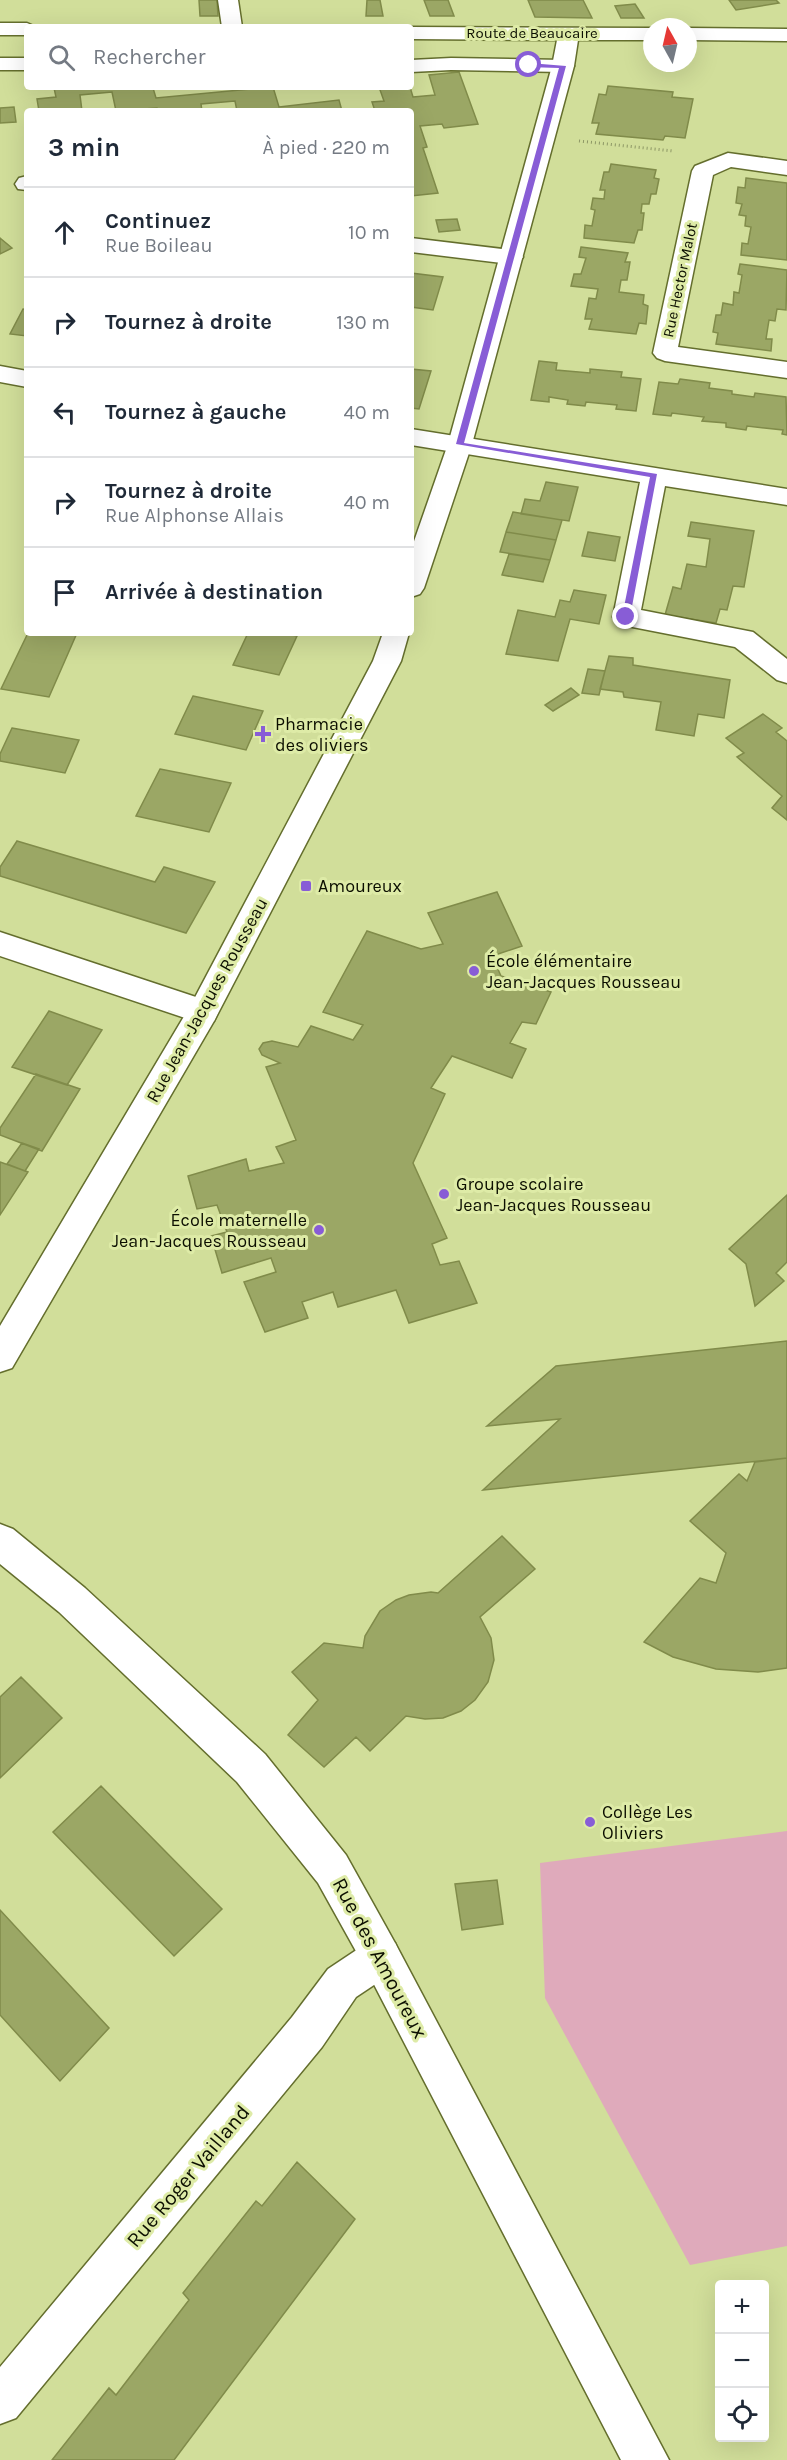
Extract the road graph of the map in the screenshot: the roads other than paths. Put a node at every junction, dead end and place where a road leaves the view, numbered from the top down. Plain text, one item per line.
1 (228, 0) edge
2 (232, 24) edge
3 (0, 29) edge
4 (24, 29) edge
5 (414, 33) edge
6 (569, 33) junction
7 (643, 34) edge
8 (697, 34) edge
9 (787, 35) edge
10 (0, 64) edge
11 (24, 64) edge
12 (414, 66) edge
13 (563, 66) junction
14 (787, 168) edge
15 (414, 245) edge
16 (511, 257) junction
17 (787, 370) edge
18 (0, 374) edge
19 (24, 378) edge
20 (414, 437) edge
21 (460, 444) junction
22 (654, 475) junction
23 (787, 497) edge
24 (414, 579) edge
25 (395, 636) edge
26 (787, 673) edge
27 (0, 944) edge
28 (203, 1012) junction
29 (0, 1357) edge
30 (0, 1541) edge
31 (381, 1957) junction
32 (0, 2402) edge
33 (646, 2460) edge

1 - 2 street
3 - 4 street
5 - 6 street, Route de Beaucaire
6 - 7 street, Route de Beaucaire
6 - 13 street
8 - 9 street
10 - 11 street
12 - 13 street
13 - 16 street
14 - 17 street, Rue Hector Malot
15 - 16 street
16 - 21 street
18 - 19 street
20 - 21 street
21 - 22 street
21 - 24 street
22 - 23 street
22 - 26 street
25 - 28 street, Rue Jean-Jacques Rousseau
27 - 28 street
28 - 29 street, Rue Jean-Jacques Rousseau
30 - 31 street, Rue des Amoureux
31 - 32 street, Rue Roger Vailland
31 - 33 street, Rue des Amoureux

